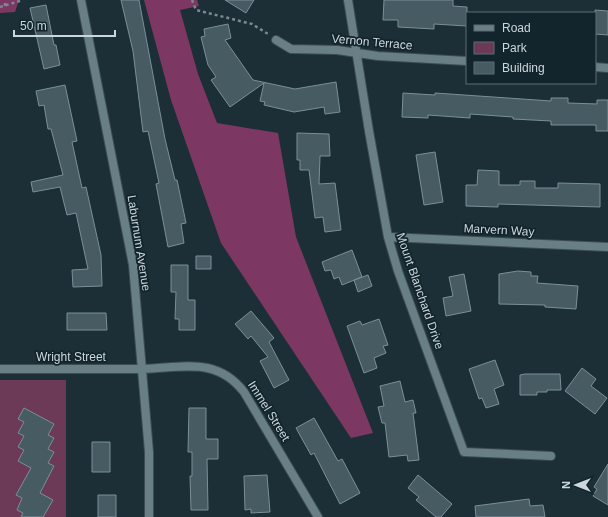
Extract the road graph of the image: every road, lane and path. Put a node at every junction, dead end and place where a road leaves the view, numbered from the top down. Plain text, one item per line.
1 (5, 0) edge
2 (23, 0) edge
3 (81, 0) edge
4 (192, 0) edge
5 (348, 0) edge
6 (5, 6) junction
7 (0, 7) edge
8 (276, 40) joint
9 (357, 54) junction
10 (466, 61) edge
11 (596, 67) edge
12 (608, 68) edge
13 (388, 236) junction
14 (608, 247) edge
15 (0, 369) edge
16 (142, 369) junction
17 (551, 456) dead end
18 (149, 517) edge
19 (318, 517) edge

1 - 6 path
2 - 6 path
3 - 16 street, Laburnum Avenue
4 - 8 path
5 - 9 street, Mount Blanchard Drive
6 - 7 path
8 - 9 street, Vernon Terrace
9 - 10 street, Vernon Terrace
9 - 13 street, Mount Blanchard Drive
11 - 12 street
13 - 14 street, Marvern Way
13 - 17 street, Mount Blanchard Drive
15 - 16 street, Wright Street
16 - 18 street, Laburnum Avenue
16 - 19 street, Immel Street

